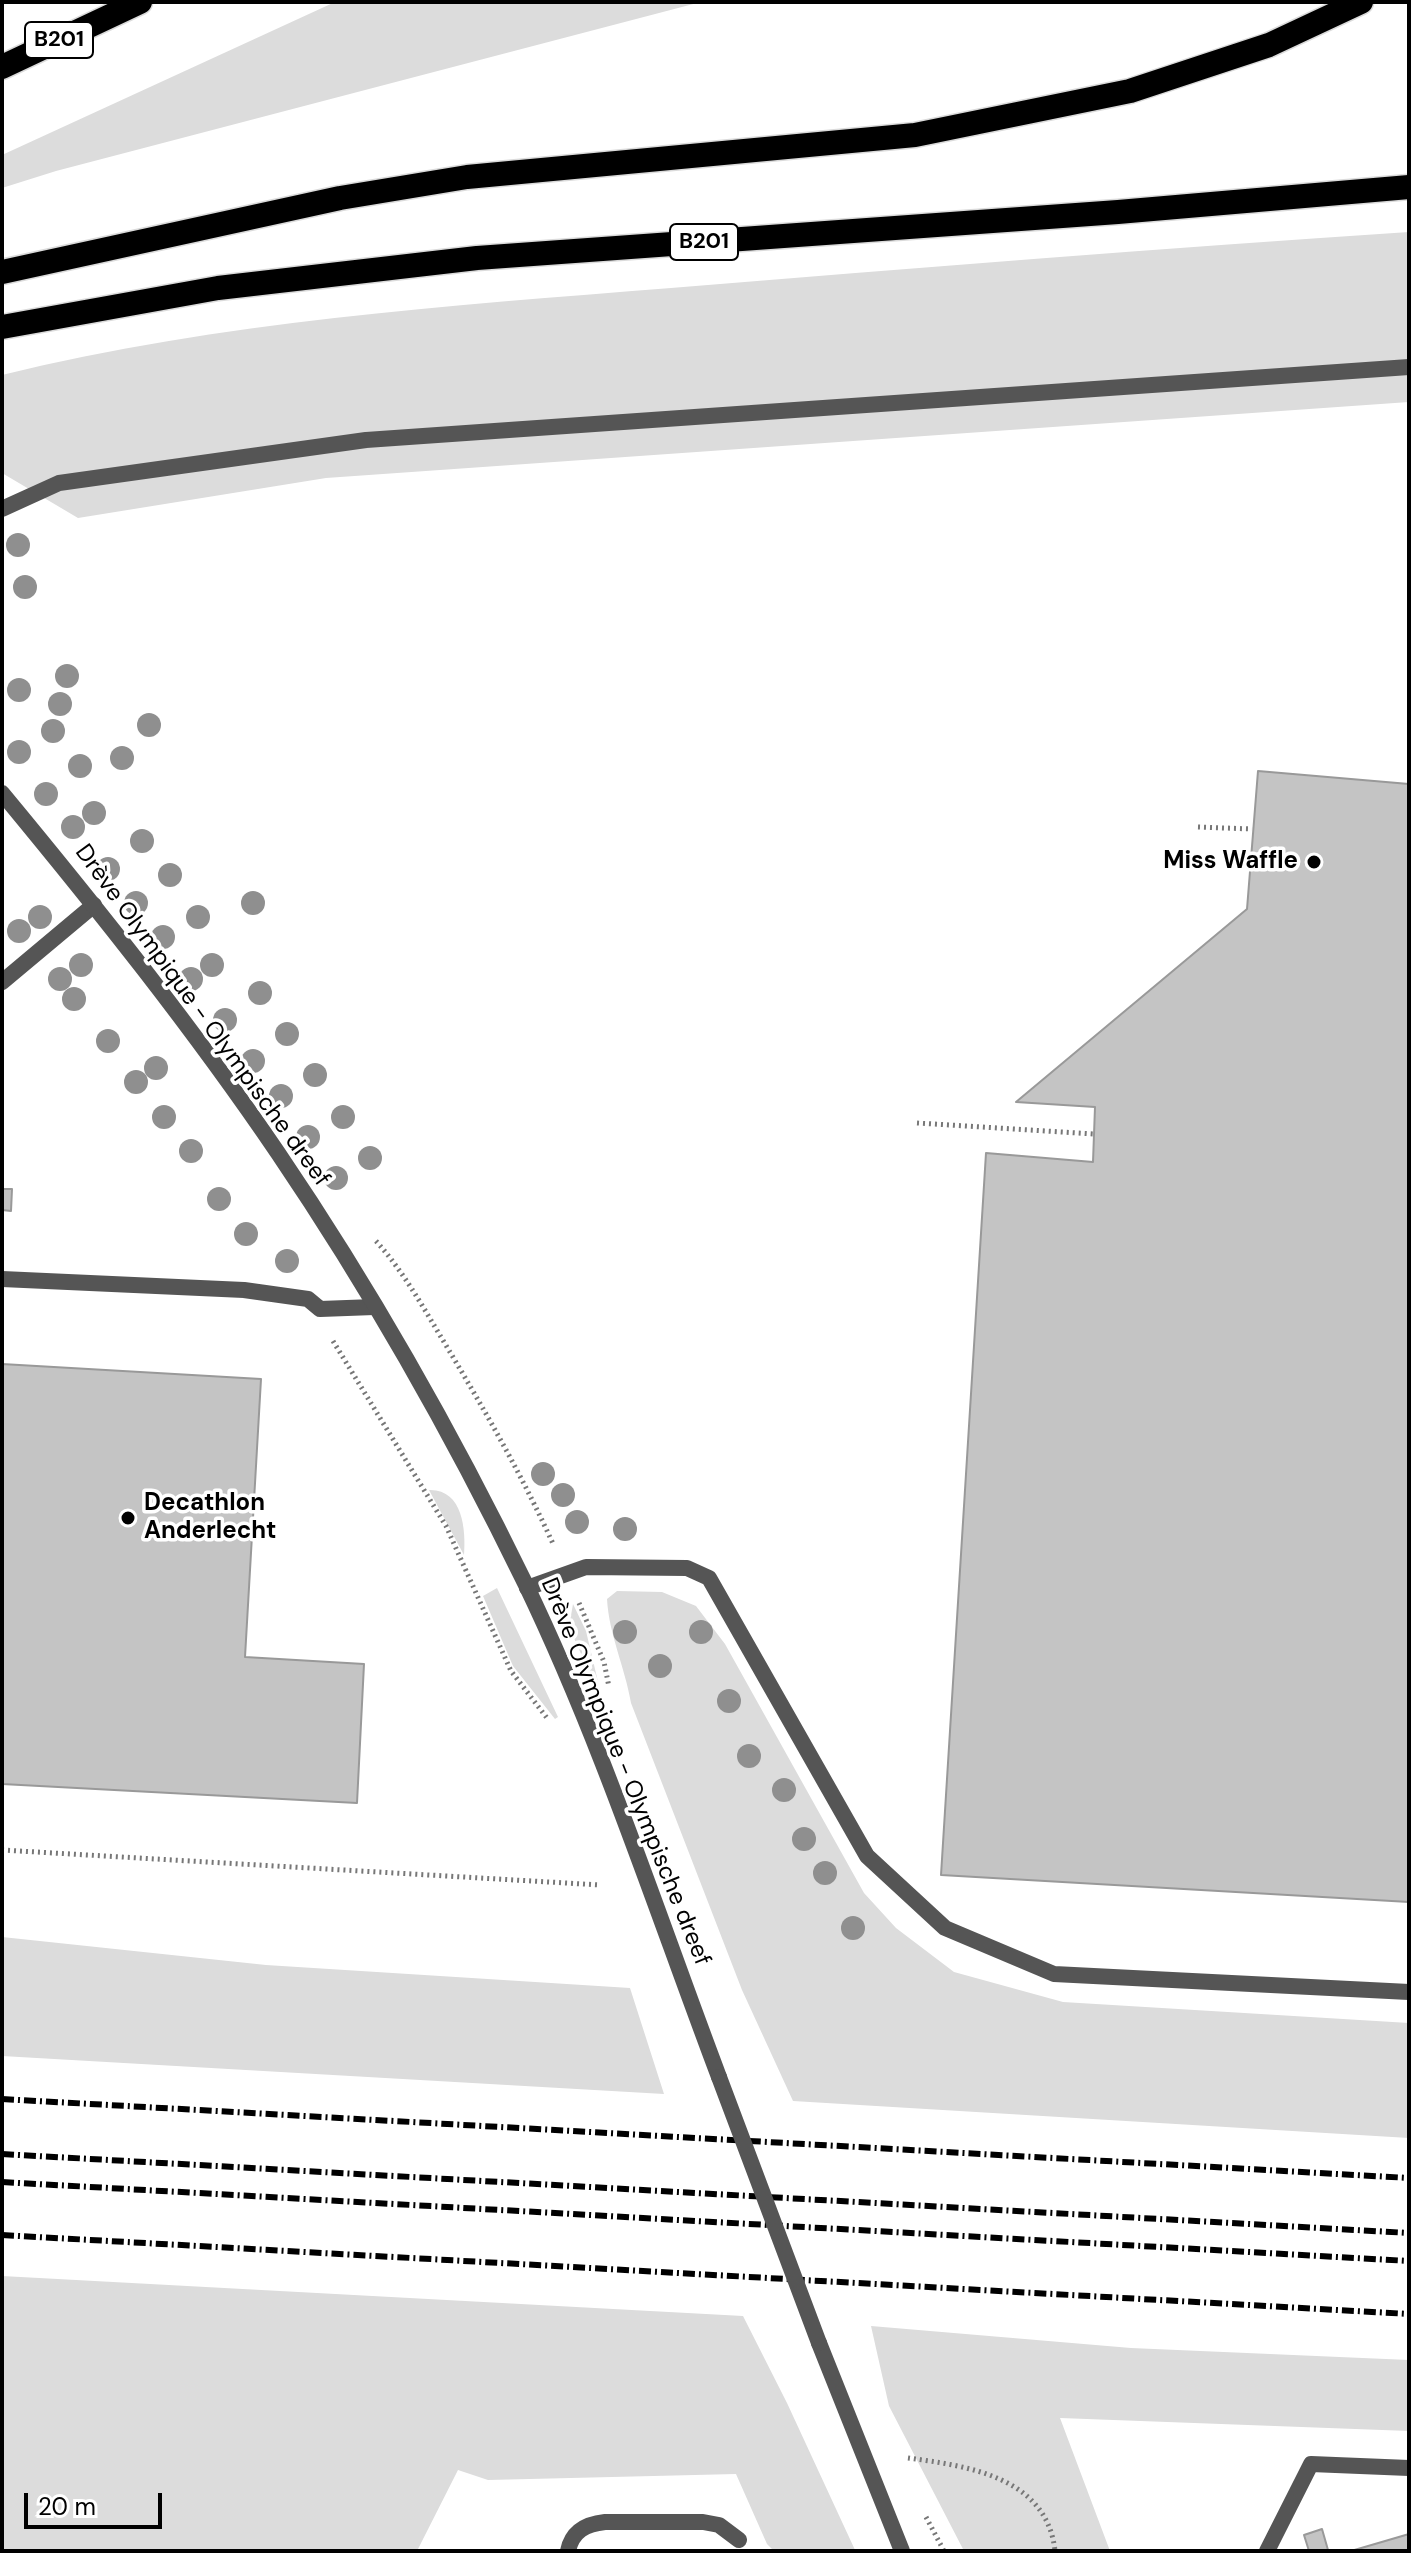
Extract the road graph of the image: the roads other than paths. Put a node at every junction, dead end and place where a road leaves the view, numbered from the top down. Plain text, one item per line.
1 (140, 2) edge
2 (1361, 2) edge
3 (2, 67) edge
4 (1409, 187) edge
5 (2, 272) edge
6 (2, 327) edge
7 (1409, 367) edge
8 (2, 509) edge
9 (2, 793) edge
10 (94, 905) junction
11 (2, 982) edge
12 (2, 1279) edge
13 (374, 1307) junction
14 (527, 1588) junction
15 (1409, 1992) edge
16 (1409, 2468) edge
17 (739, 2540) dead end
18 (568, 2551) edge
19 (902, 2551) edge
20 (1267, 2551) edge

1 - 3 highway, B201
2 - 5 highway
4 - 6 highway, B201
7 - 8 street
9 - 10 street, Drève Olympique - Olympische dreef
10 - 11 street
10 - 13 street, Drève Olympique - Olympische dreef
12 - 13 street
13 - 14 street, Drève Olympique - Olympische dreef
14 - 15 street
14 - 19 street, Drève Olympique - Olympische dreef, bridge
16 - 20 street
17 - 18 street

